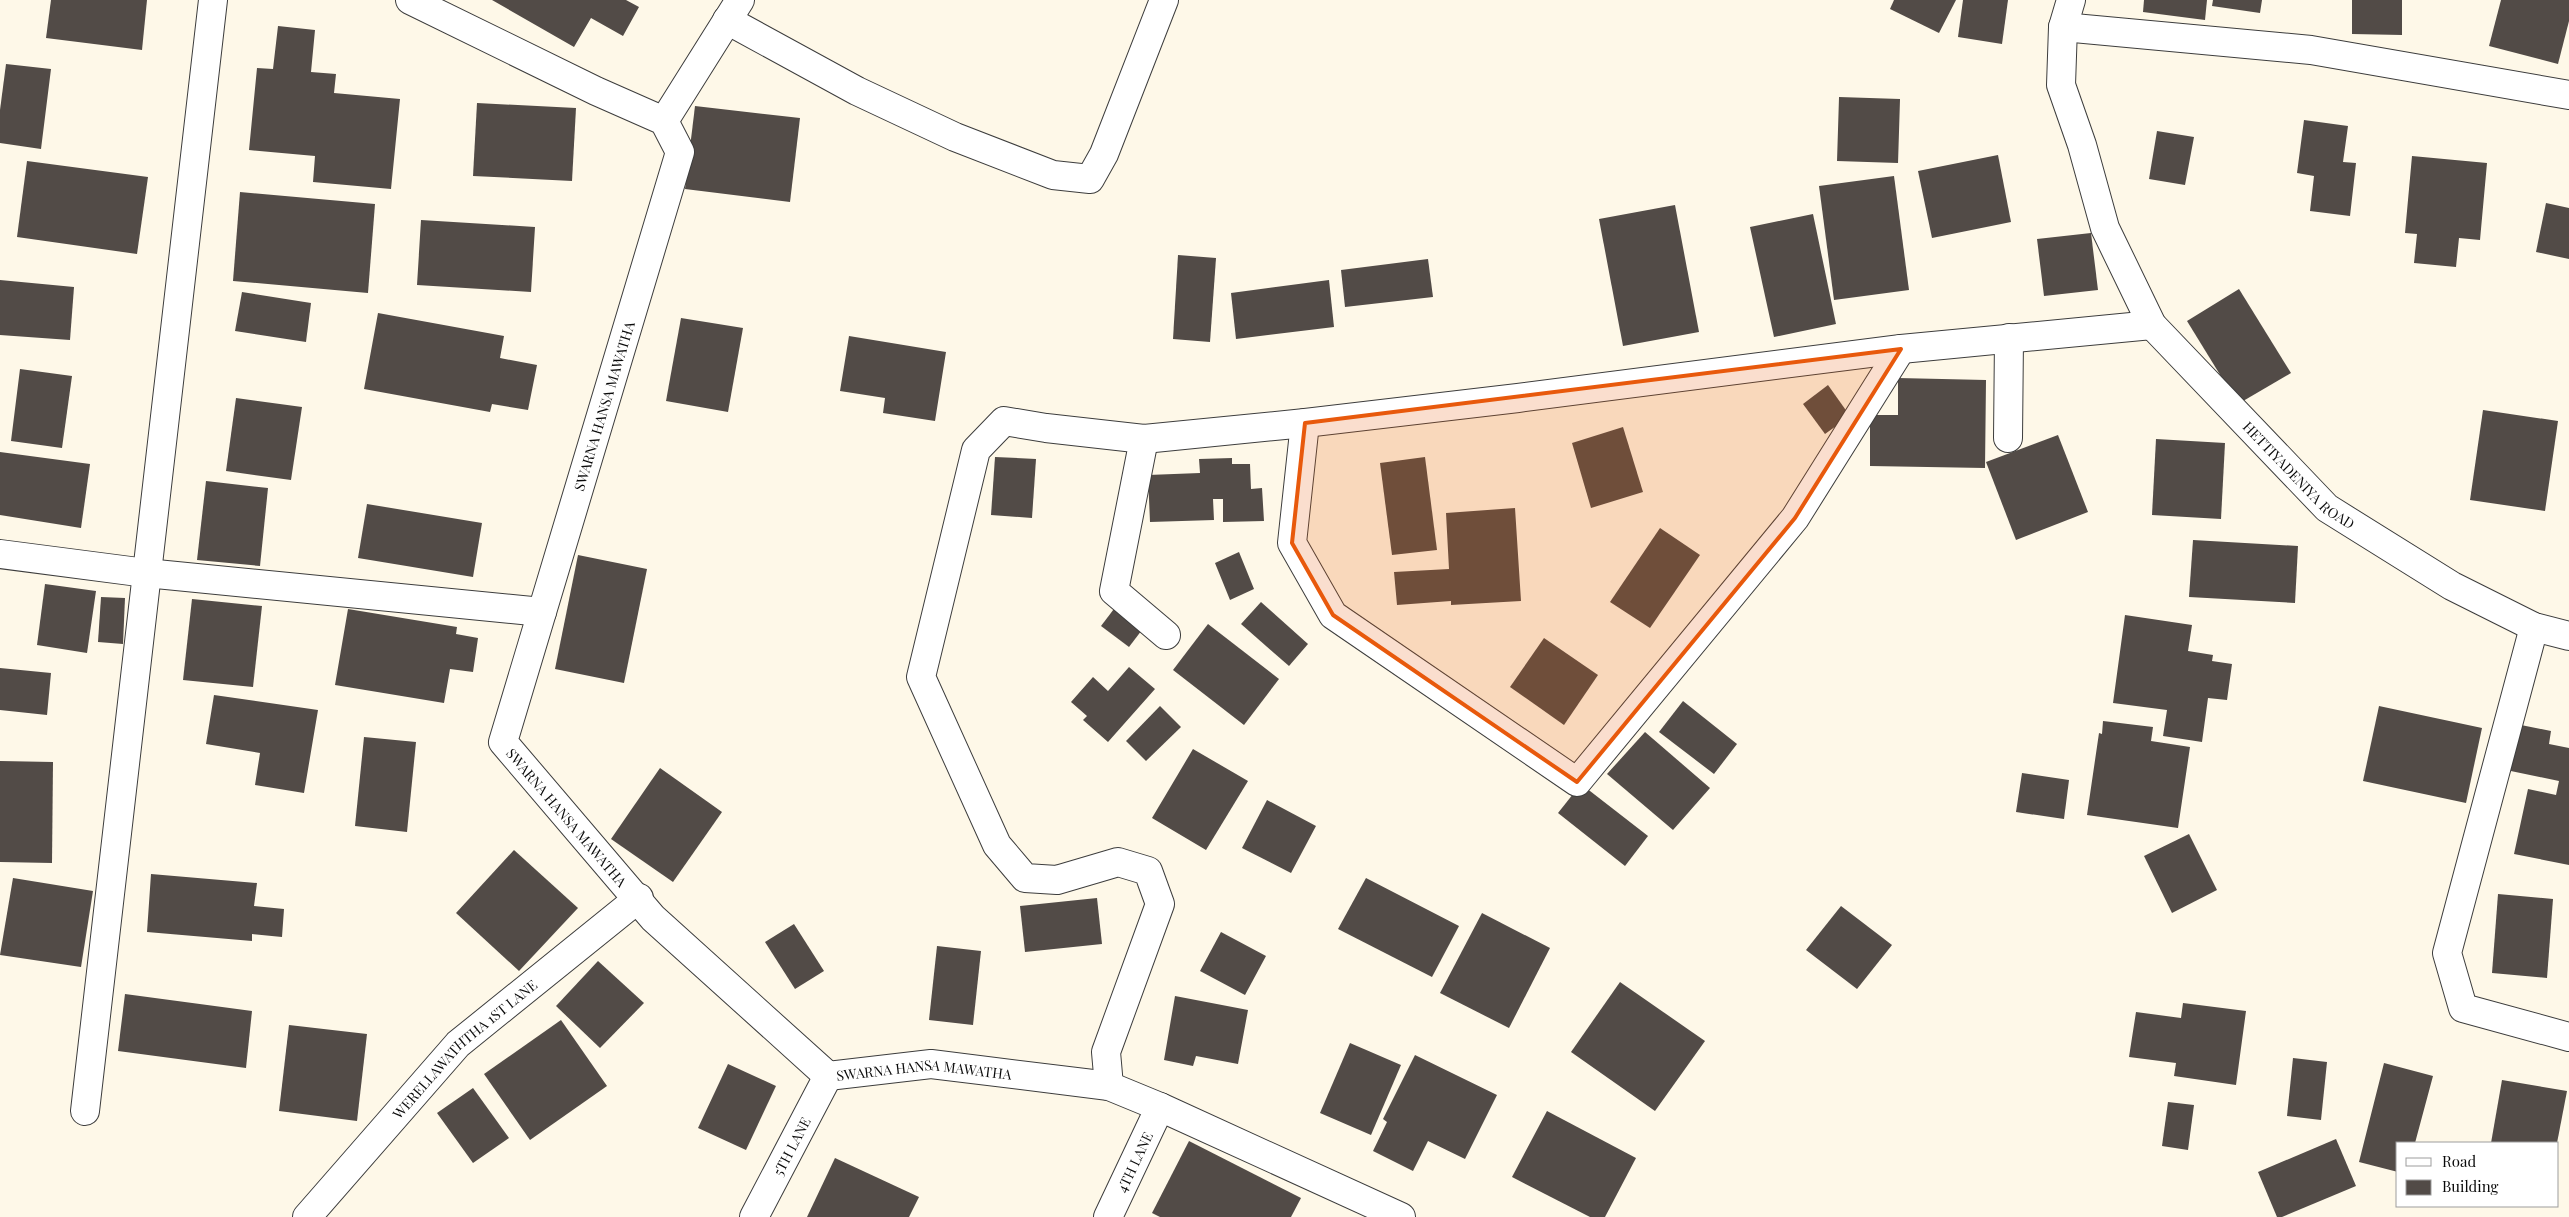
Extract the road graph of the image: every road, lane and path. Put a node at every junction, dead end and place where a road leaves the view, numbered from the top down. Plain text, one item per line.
1 (213, 0) edge
2 (410, 0) edge
3 (1164, 0) edge
4 (2071, 0) edge
5 (733, 10) edge
6 (2063, 27) junction
7 (2569, 95) edge
8 (664, 121) junction
9 (2152, 325) junction
10 (2009, 338) junction
11 (1901, 349) junction
12 (1305, 423) junction
13 (2008, 438) dead end
14 (1144, 439) junction
15 (0, 554) edge
16 (146, 573) junction
17 (542, 612) junction
18 (2534, 627) junction
19 (1166, 635) dead end
20 (2569, 636) edge
21 (638, 898) junction
22 (2569, 1037) edge
23 (828, 1076) junction
24 (1109, 1086) junction
25 (1160, 1107) junction
26 (86, 1111) dead end
27 (307, 1217) edge
28 (754, 1217) edge
29 (1108, 1217) edge
30 (1402, 1217) edge

1 - 16 street
2 - 8 street
3 - 5 street
4 - 6 street, HETTIYADENIYA ROAD
5 - 8 street
6 - 7 street
6 - 9 street, HETTIYADENIYA ROAD
8 - 17 street, SWARNA HANSA MAWATHA
9 - 10 street
9 - 18 street, HETTIYADENIYA ROAD
10 - 11 street
10 - 13 street
11 - 12 street
11 - 12 street
12 - 14 street
14 - 19 street
14 - 24 street
15 - 16 street
16 - 17 street
16 - 26 street
17 - 21 street, SWARNA HANSA MAWATHA
18 - 20 street, HETTIYADENIYA ROAD
18 - 22 street
21 - 23 street, SWARNA HANSA MAWATHA
21 - 27 street, WERELLAWATHTHA 1ST LANE
23 - 24 street, SWARNA HANSA MAWATHA
23 - 28 street, 5TH LANE
24 - 25 street, SWARNA HANSA MAWATHA
25 - 29 street, 4TH LANE
25 - 30 street, SWARNA HANSA MAWATHA

